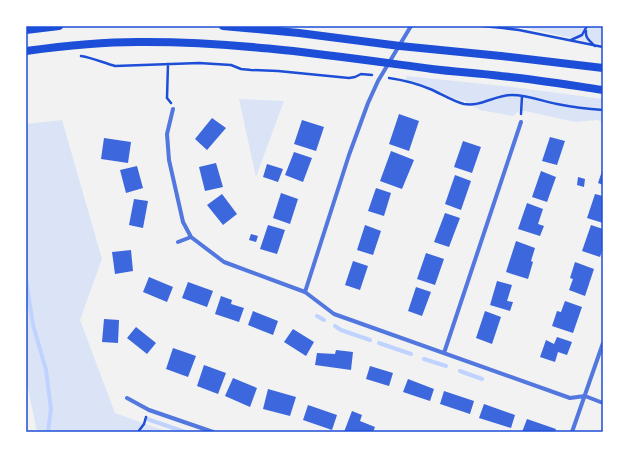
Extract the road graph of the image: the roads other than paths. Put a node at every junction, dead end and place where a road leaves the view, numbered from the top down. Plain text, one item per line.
1 (59, 26) edge
2 (223, 26) edge
3 (411, 26) edge
4 (26, 30) edge
5 (400, 46) junction
6 (26, 51) edge
7 (389, 64) junction
8 (603, 68) edge
9 (603, 90) edge
10 (173, 109) road end
11 (521, 122) road end
12 (191, 237) junction
13 (178, 242) dead end
14 (305, 292) junction
15 (603, 343) edge
16 (444, 353) junction
17 (584, 396) junction
18 (127, 398) dead end
19 (603, 403) edge
20 (212, 432) edge
21 (572, 432) edge

1 - 4 main road
2 - 5 main road
3 - 5 street
5 - 7 street
5 - 8 main road
6 - 7 main road
7 - 9 main road
7 - 14 street
10 - 12 street
11 - 16 street
12 - 13 street
12 - 14 street
14 - 16 street
15 - 17 street
16 - 17 street
17 - 19 street
17 - 21 street
18 - 20 street

